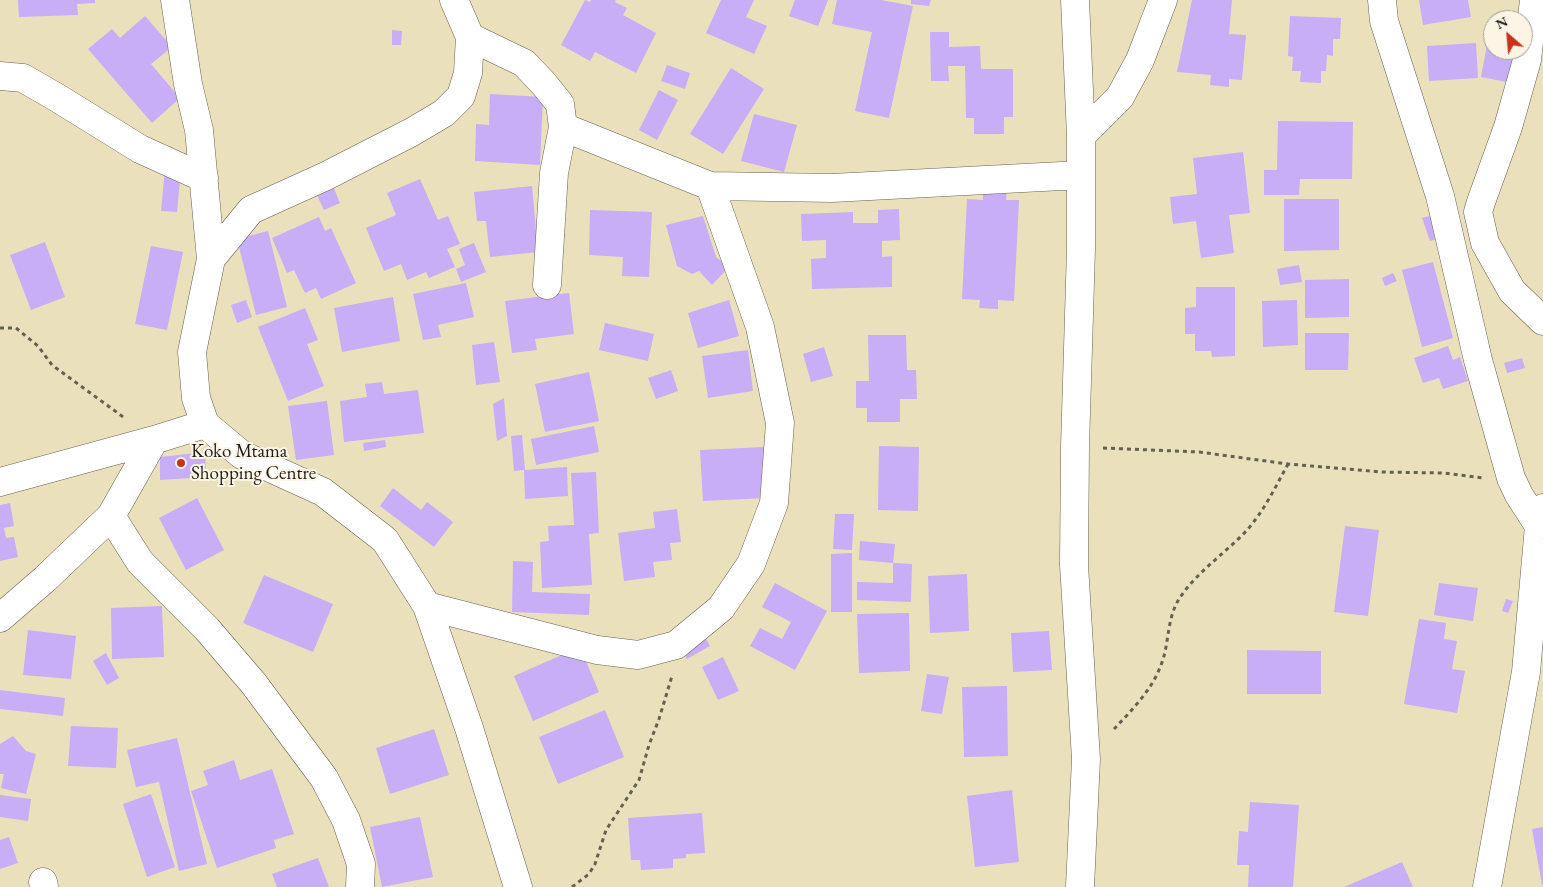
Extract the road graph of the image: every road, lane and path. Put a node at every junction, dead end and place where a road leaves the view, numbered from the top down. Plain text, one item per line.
1 (175, 0) edge
2 (454, 0) edge
3 (1075, 0) edge
4 (1163, 0) edge
5 (1382, 0) edge
6 (1534, 0) edge
7 (470, 38) junction
8 (0, 76) edge
9 (563, 127) junction
10 (1081, 136) junction
11 (1081, 175) junction
12 (204, 178) junction
13 (710, 186) junction
14 (211, 258) junction
15 (547, 285) dead end
16 (1543, 321) edge
17 (0, 328) edge
18 (205, 424) junction
19 (154, 440) junction
20 (1074, 446) junction
21 (1288, 464) junction
22 (1511, 478) junction
23 (0, 482) edge
24 (112, 516) junction
25 (1541, 516) edge
26 (427, 606) junction
27 (0, 618) edge
28 (676, 646) junction
29 (1086, 759) junction
30 (360, 887) edge
31 (518, 887) edge
32 (572, 887) edge
33 (1080, 887) edge
34 (1487, 887) edge

1 - 12 street
2 - 7 street
3 - 10 street
4 - 10 street
5 - 22 street
6 - 16 street
7 - 9 street
7 - 14 street
8 - 12 street
9 - 13 street
9 - 15 street
10 - 11 street
11 - 13 street
11 - 20 street
12 - 14 street
13 - 28 street
14 - 18 street
17 - 19 path
18 - 19 street
18 - 26 street
19 - 23 street
19 - 24 street
20 - 21 path
20 - 29 street
21 - 22 path
21 - 29 path
22 - 25 street
24 - 27 street
24 - 30 street
25 - 34 street
26 - 28 street
26 - 31 street
28 - 32 path
29 - 33 street

